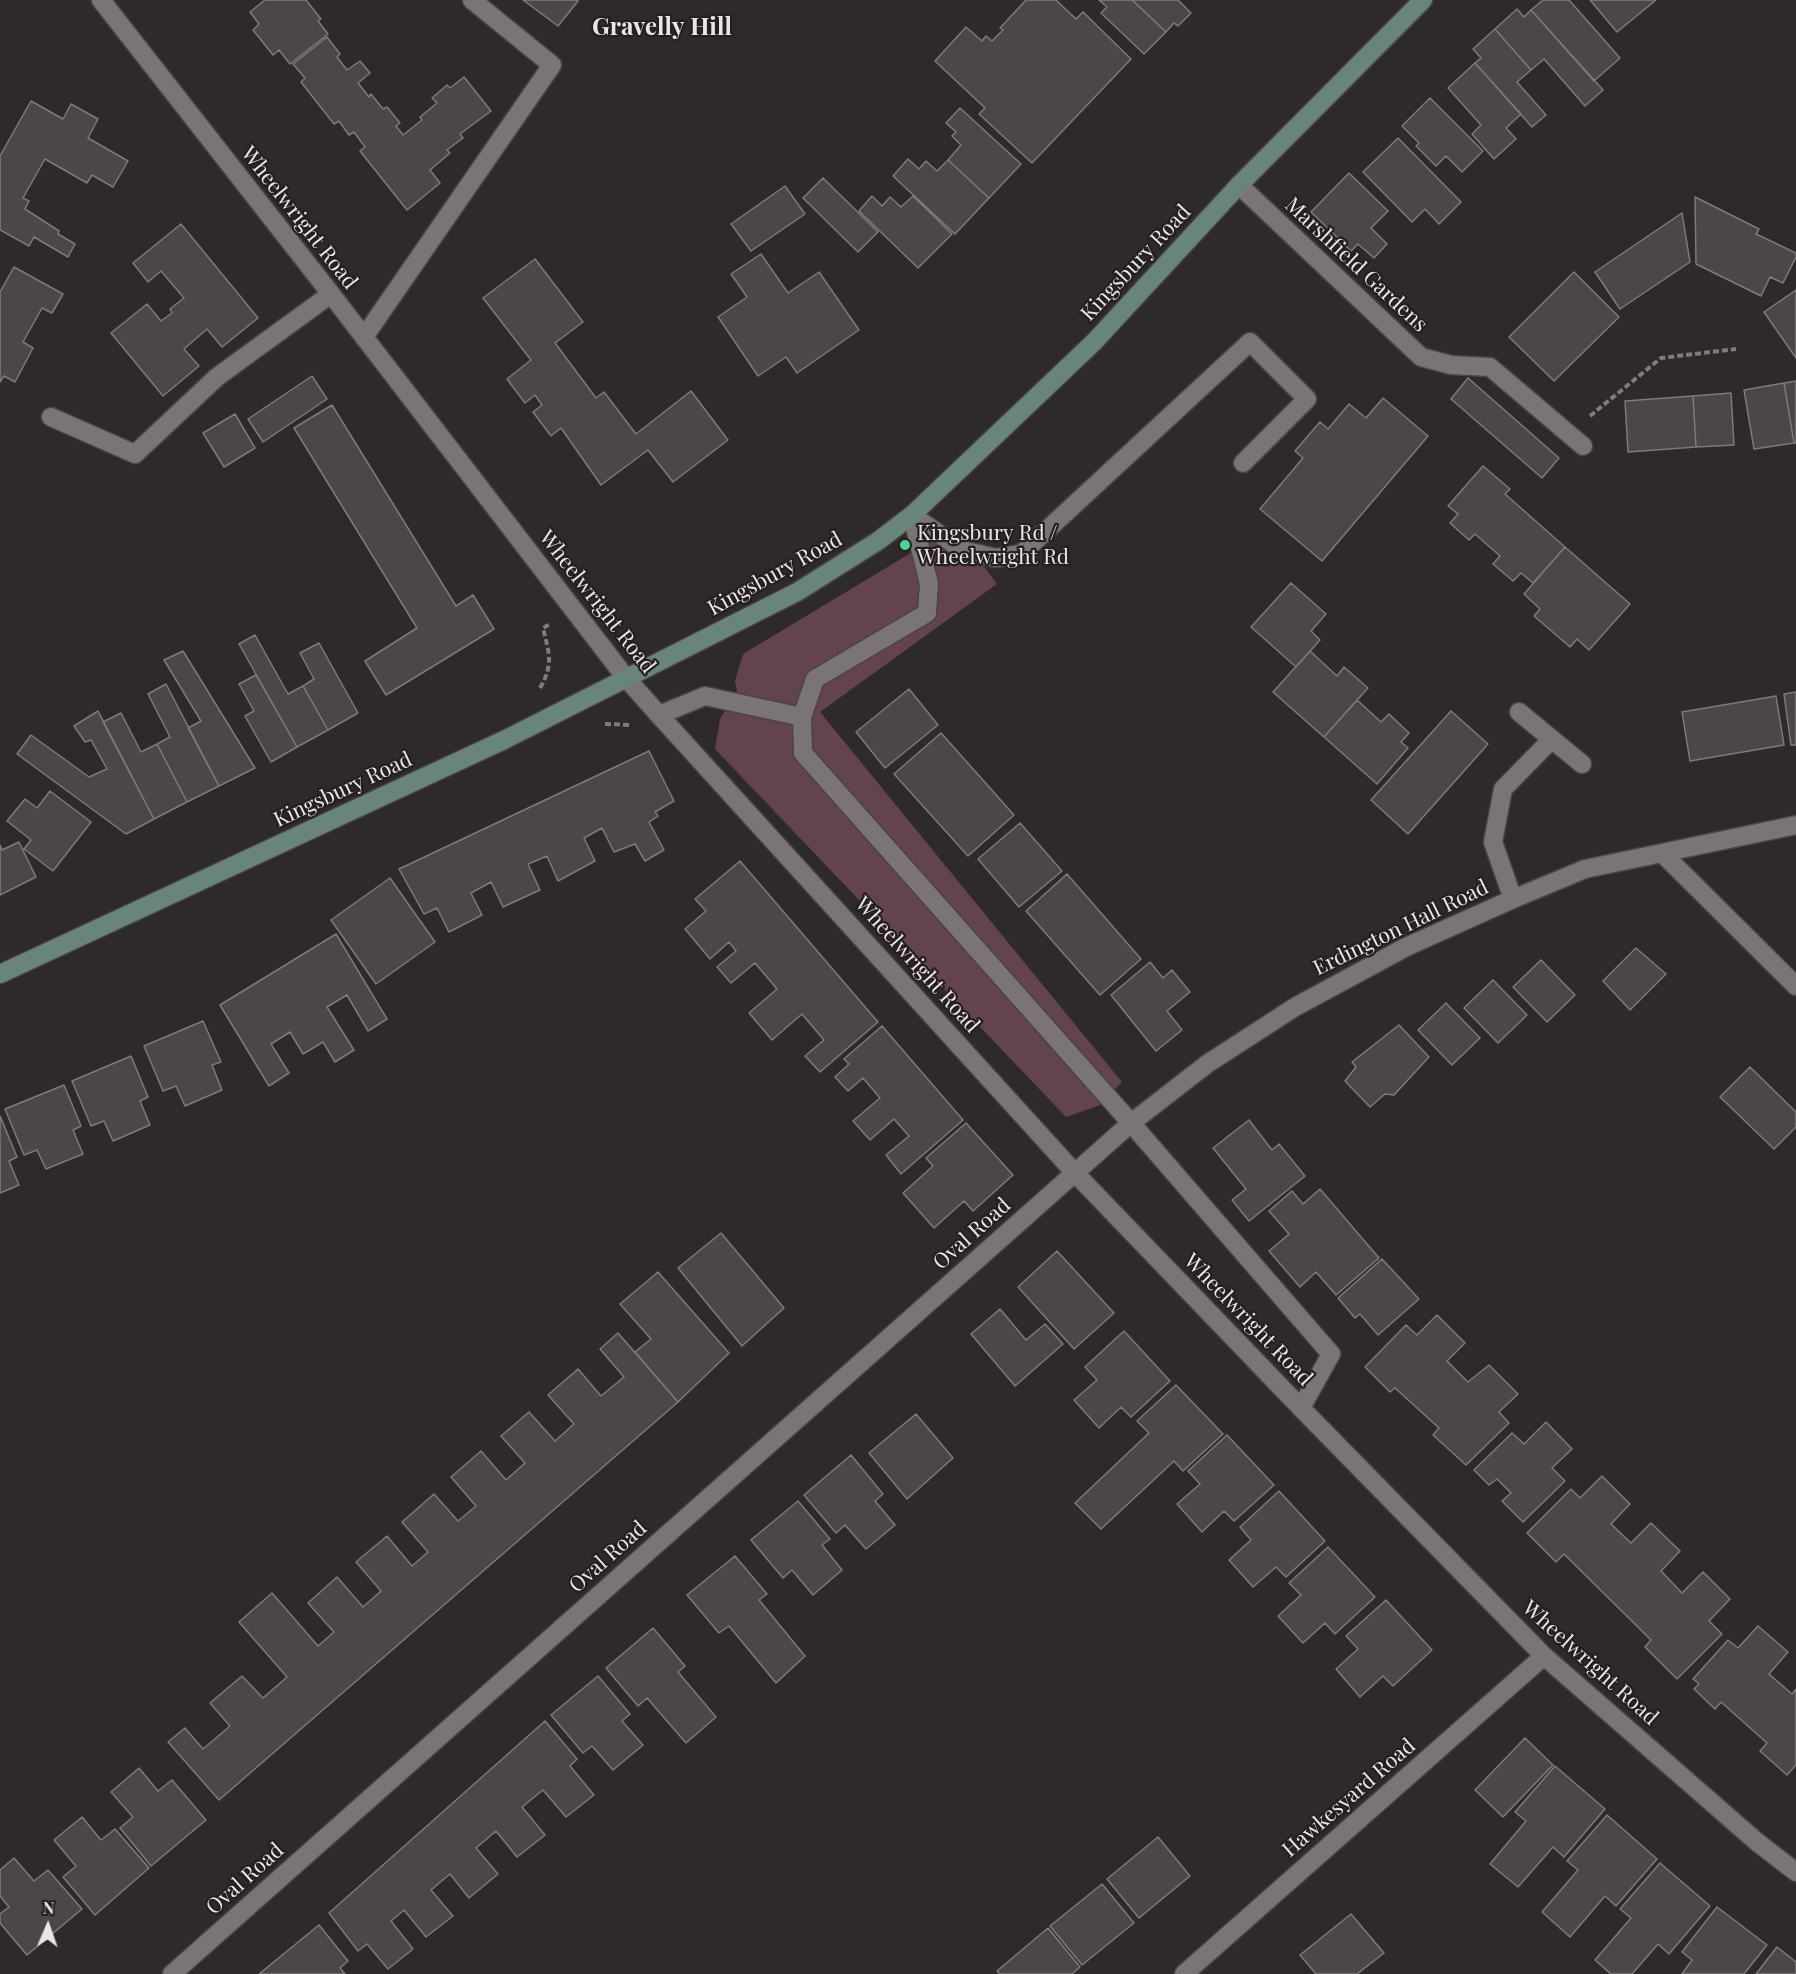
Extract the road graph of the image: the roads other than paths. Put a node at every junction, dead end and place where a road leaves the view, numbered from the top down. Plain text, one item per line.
1 (101, 0) edge
2 (472, 0) edge
3 (1423, 0) edge
4 (1239, 185) junction
5 (331, 294) junction
6 (364, 337) junction
7 (51, 417) dead end
8 (1583, 446) dead end
9 (1243, 464) dead end
10 (912, 515) junction
11 (626, 678) junction
12 (1519, 712) dead end
13 (659, 715) junction
14 (802, 717) junction
15 (1552, 739) junction
16 (1582, 764) dead end
17 (1796, 825) edge
18 (1662, 853) junction
19 (1513, 899) junction
20 (0, 974) edge
21 (1796, 986) edge
22 (1131, 1123) junction
23 (1075, 1173) junction
24 (1301, 1408) junction
25 (1544, 1656) junction
26 (1796, 1872) edge
27 (172, 1974) edge
28 (1184, 1974) edge

1 - 5 street, Wheelwright Road
2 - 6 street
3 - 4 street, Kingsbury Road
4 - 8 street, Marshfield Gardens
4 - 10 street, Kingsbury Road
5 - 6 street, Wheelwright Road
5 - 7 street
6 - 11 street, Wheelwright Road
9 - 10 street
10 - 11 street, Kingsbury Road
10 - 14 street
11 - 13 street, Wheelwright Road
11 - 20 street, Kingsbury Road
12 - 15 street
13 - 14 street
13 - 23 street, Wheelwright Road
14 - 22 street
15 - 16 street
15 - 19 street
17 - 18 street, Erdington Hall Road
18 - 19 street, Erdington Hall Road
18 - 21 street
19 - 22 street, Erdington Hall Road
22 - 23 street, Erdington Hall Road
22 - 24 street
23 - 24 street, Wheelwright Road
23 - 27 street, Oval Road
24 - 25 street, Wheelwright Road
25 - 26 street, Wheelwright Road
25 - 28 street, Hawkesyard Road

